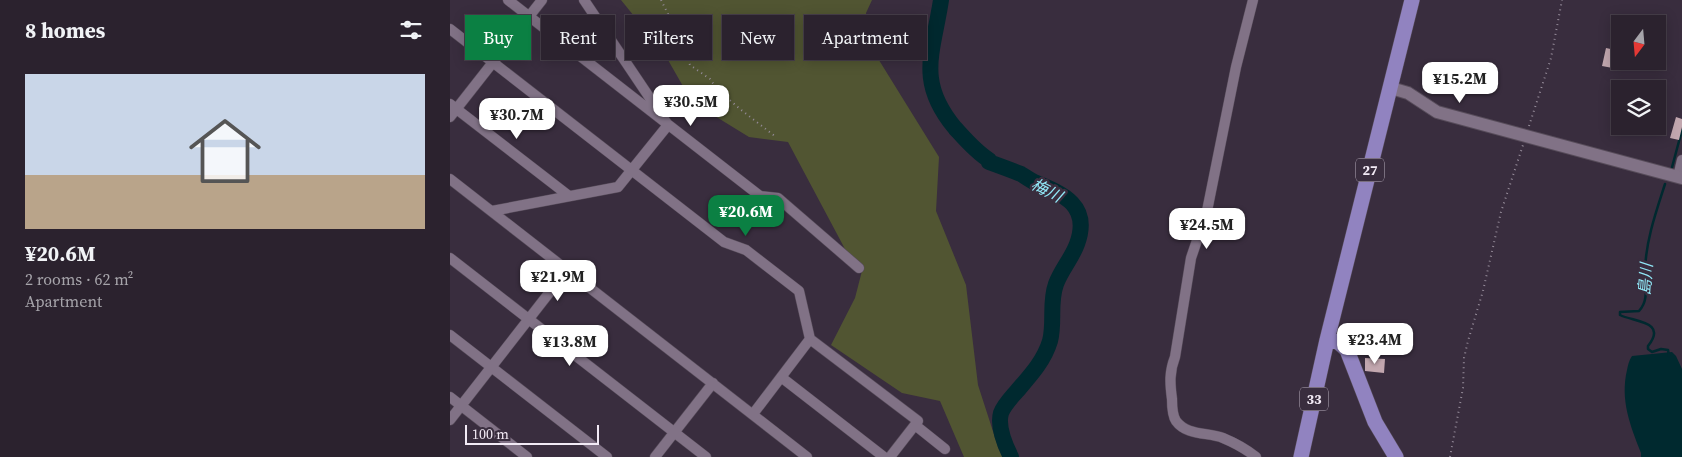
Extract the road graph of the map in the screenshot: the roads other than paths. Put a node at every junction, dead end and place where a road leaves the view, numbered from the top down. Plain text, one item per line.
1 (508, 0) edge
2 (542, 0) edge
3 (584, 0) edge
4 (1253, 0) edge
5 (1412, 0) edge
6 (528, 15) edge
7 (530, 15) edge
8 (531, 18) edge
9 (450, 29) edge
10 (493, 62) junction
11 (1391, 88) junction
12 (452, 110) edge
13 (668, 125) junction
14 (1682, 160) edge
15 (631, 170) junction
16 (1680, 178) edge
17 (450, 179) edge
18 (569, 196) junction
19 (492, 211) junction
20 (450, 258) edge
21 (859, 268) dead end
22 (567, 270) junction
23 (528, 319) junction
24 (450, 335) edge
25 (810, 339) junction
26 (1327, 340) junction
27 (491, 367) junction
28 (781, 378) junction
29 (713, 383) junction
30 (450, 397) edge
31 (461, 406) junction
32 (753, 414) junction
33 (450, 420) edge
34 (915, 425) junction
35 (674, 433) junction
36 (945, 449) dead end
37 (527, 457) edge
38 (607, 457) edge
39 (655, 457) edge
40 (706, 457) edge
41 (807, 457) edge
42 (884, 457) edge
43 (890, 457) edge
44 (1256, 457) edge
45 (1301, 457) edge
46 (1396, 457) edge

1 - 6 street
2 - 7 street
3 - 13 street
4 - 44 street
5 - 11 main road, 27
8 - 13 street
9 - 10 street
10 - 12 street
10 - 15 street
11 - 16 street
11 - 26 main road, 27
12 - 18 street
13 - 15 street
13 - 21 street
14 - 16 street
15 - 18 street
15 - 25 street
17 - 19 street
18 - 19 street
19 - 22 street
20 - 23 street
22 - 23 street
22 - 29 street
23 - 27 street
23 - 35 street
24 - 27 street
25 - 28 street
25 - 34 street
26 - 45 main road, 33
26 - 46 main road
27 - 31 street
27 - 38 street
28 - 32 street
28 - 42 street
29 - 32 street
29 - 35 street
30 - 31 street
31 - 33 street
31 - 37 street
32 - 41 street
34 - 36 street
34 - 43 street
35 - 39 street
35 - 40 street

